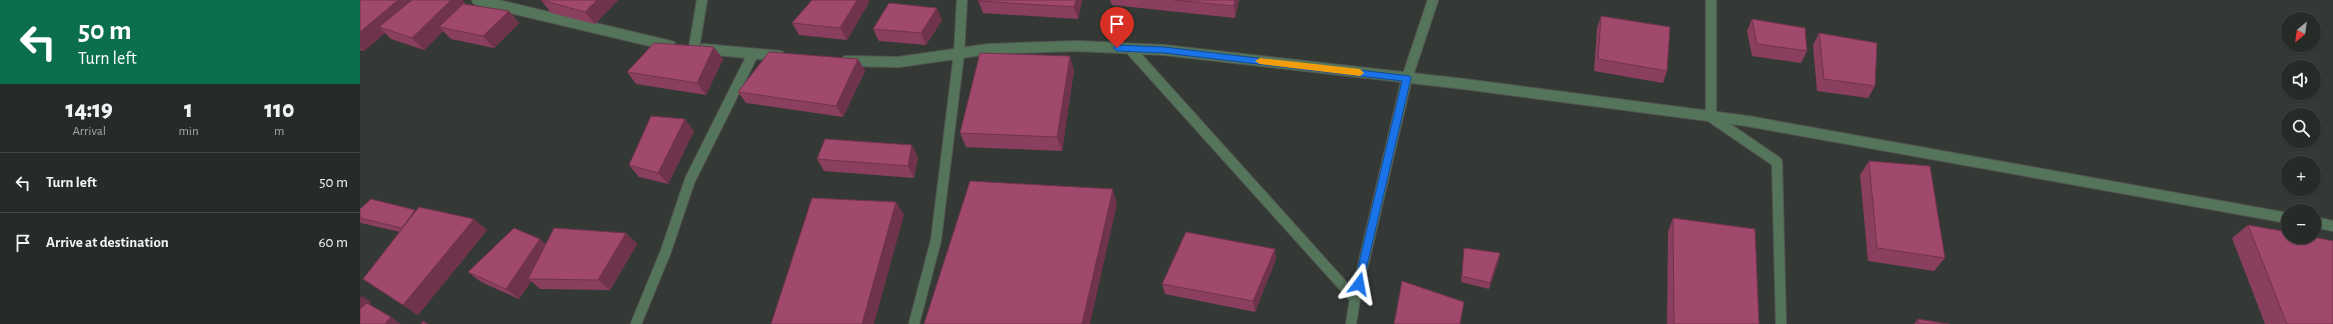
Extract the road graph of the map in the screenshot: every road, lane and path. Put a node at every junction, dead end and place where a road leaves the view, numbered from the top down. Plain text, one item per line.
1 (477, 0) edge
2 (702, 0) edge
3 (962, 0) edge
4 (1433, 0) edge
5 (1711, 0) edge
6 (694, 48) junction
7 (1130, 49) junction
8 (753, 54) junction
9 (959, 54) junction
10 (792, 57) edge
11 (839, 61) edge
12 (1407, 78) junction
13 (1711, 116) junction
14 (2281, 217) edge
15 (2321, 223) edge
16 (2333, 226) edge
17 (1355, 299) junction
18 (636, 324) edge
19 (914, 324) edge
20 (1351, 324) edge
21 (1781, 324) edge

1 - 6 street
2 - 6 street
3 - 9 street
4 - 12 street
5 - 13 street
6 - 8 street
7 - 9 street
7 - 12 street
7 - 17 street
8 - 10 street
8 - 18 street
9 - 11 street
9 - 19 street
12 - 13 street
12 - 17 street
13 - 14 street
13 - 21 street
15 - 16 street
17 - 20 street

